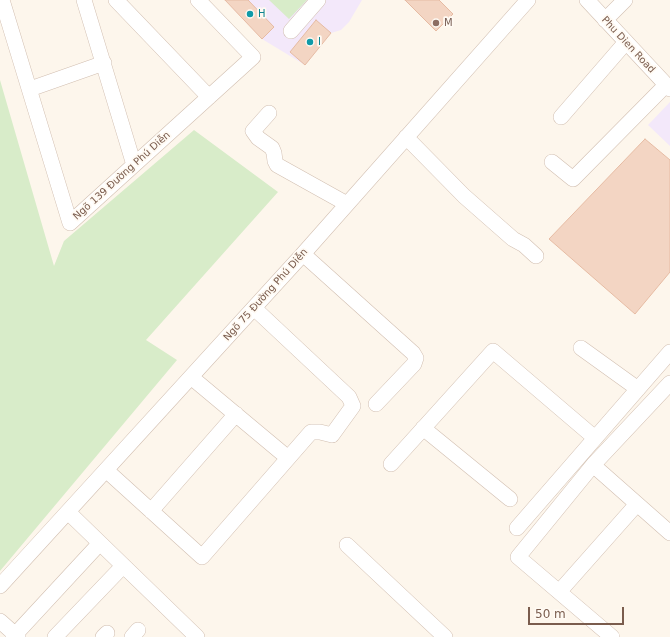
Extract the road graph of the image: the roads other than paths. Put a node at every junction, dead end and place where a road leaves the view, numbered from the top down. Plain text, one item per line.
1 (2, 0) edge
2 (84, 0) edge
3 (116, 0) edge
4 (198, 0) edge
5 (318, 0) edge
6 (528, 0) edge
7 (587, 0) edge
8 (626, 0) edge
9 (605, 20) junction
10 (291, 31) dead end
11 (626, 42) junction
12 (104, 63) junction
13 (668, 87) edge
14 (30, 89) junction
15 (209, 97) junction
16 (269, 113) dead end
17 (562, 117) dead end
18 (406, 137) junction
19 (552, 162) dead end
20 (134, 165) junction
21 (347, 204) junction
22 (303, 254) junction
23 (536, 256) dead end
24 (254, 308) junction
25 (581, 348) dead end
26 (670, 352) edge
27 (191, 377) junction
28 (670, 383) edge
29 (638, 389) junction
30 (376, 404) dead end
31 (236, 414) junction
32 (423, 428) junction
33 (595, 438) junction
34 (288, 458) junction
35 (391, 464) dead end
36 (593, 465) junction
37 (106, 470) junction
38 (510, 499) dead end
39 (637, 504) junction
40 (151, 511) junction
41 (68, 512) junction
42 (517, 528) dead end
43 (670, 533) edge
44 (100, 543) junction
45 (347, 545) dead end
46 (123, 566) junction
47 (0, 586) edge
48 (559, 592) junction
49 (0, 621) edge
50 (15, 636) edge
51 (55, 637) edge
52 (197, 637) edge
53 (445, 637) edge
54 (612, 637) edge

1 - 14 street, Ngõ 139 Đường Phú Diễn
2 - 12 street
3 - 15 street
4 - 15 street, Ngõ 139 Đường Phú Diễn
5 - 10 street
6 - 18 street, Ngõ 75 Đường Phú Diễn
7 - 9 street, Phu Dien Road
8 - 9 street
9 - 11 street, Phu Dien Road
11 - 13 street, Phu Dien Road
11 - 17 street
12 - 14 street
12 - 20 street
13 - 19 street
14 - 20 street, Ngõ 139 Đường Phú Diễn
15 - 20 street, Ngõ 139 Đường Phú Diễn
16 - 21 street
18 - 21 street, Ngõ 75 Đường Phú Diễn
18 - 23 street
21 - 22 street, Ngõ 75 Đường Phú Diễn
22 - 24 street, Ngõ 75 Đường Phú Diễn
22 - 30 street
24 - 27 street, Ngõ 75 Đường Phú Diễn
24 - 34 street
25 - 29 street
26 - 29 street
27 - 31 street
27 - 37 street, Ngõ 75 Đường Phú Diễn
28 - 36 street
29 - 33 street
31 - 34 street
31 - 40 street
32 - 33 street
32 - 35 street
32 - 38 street
33 - 42 street
34 - 40 street
36 - 39 street
36 - 48 street
37 - 40 street
37 - 41 street, Ngõ 75 Đường Phú Diễn
39 - 43 street
39 - 48 street
41 - 44 street
41 - 47 street, Ngõ 75 Đường Phú Diễn
44 - 46 street
44 - 50 street
45 - 53 street
46 - 51 street
46 - 52 street
48 - 54 street
49 - 50 street

